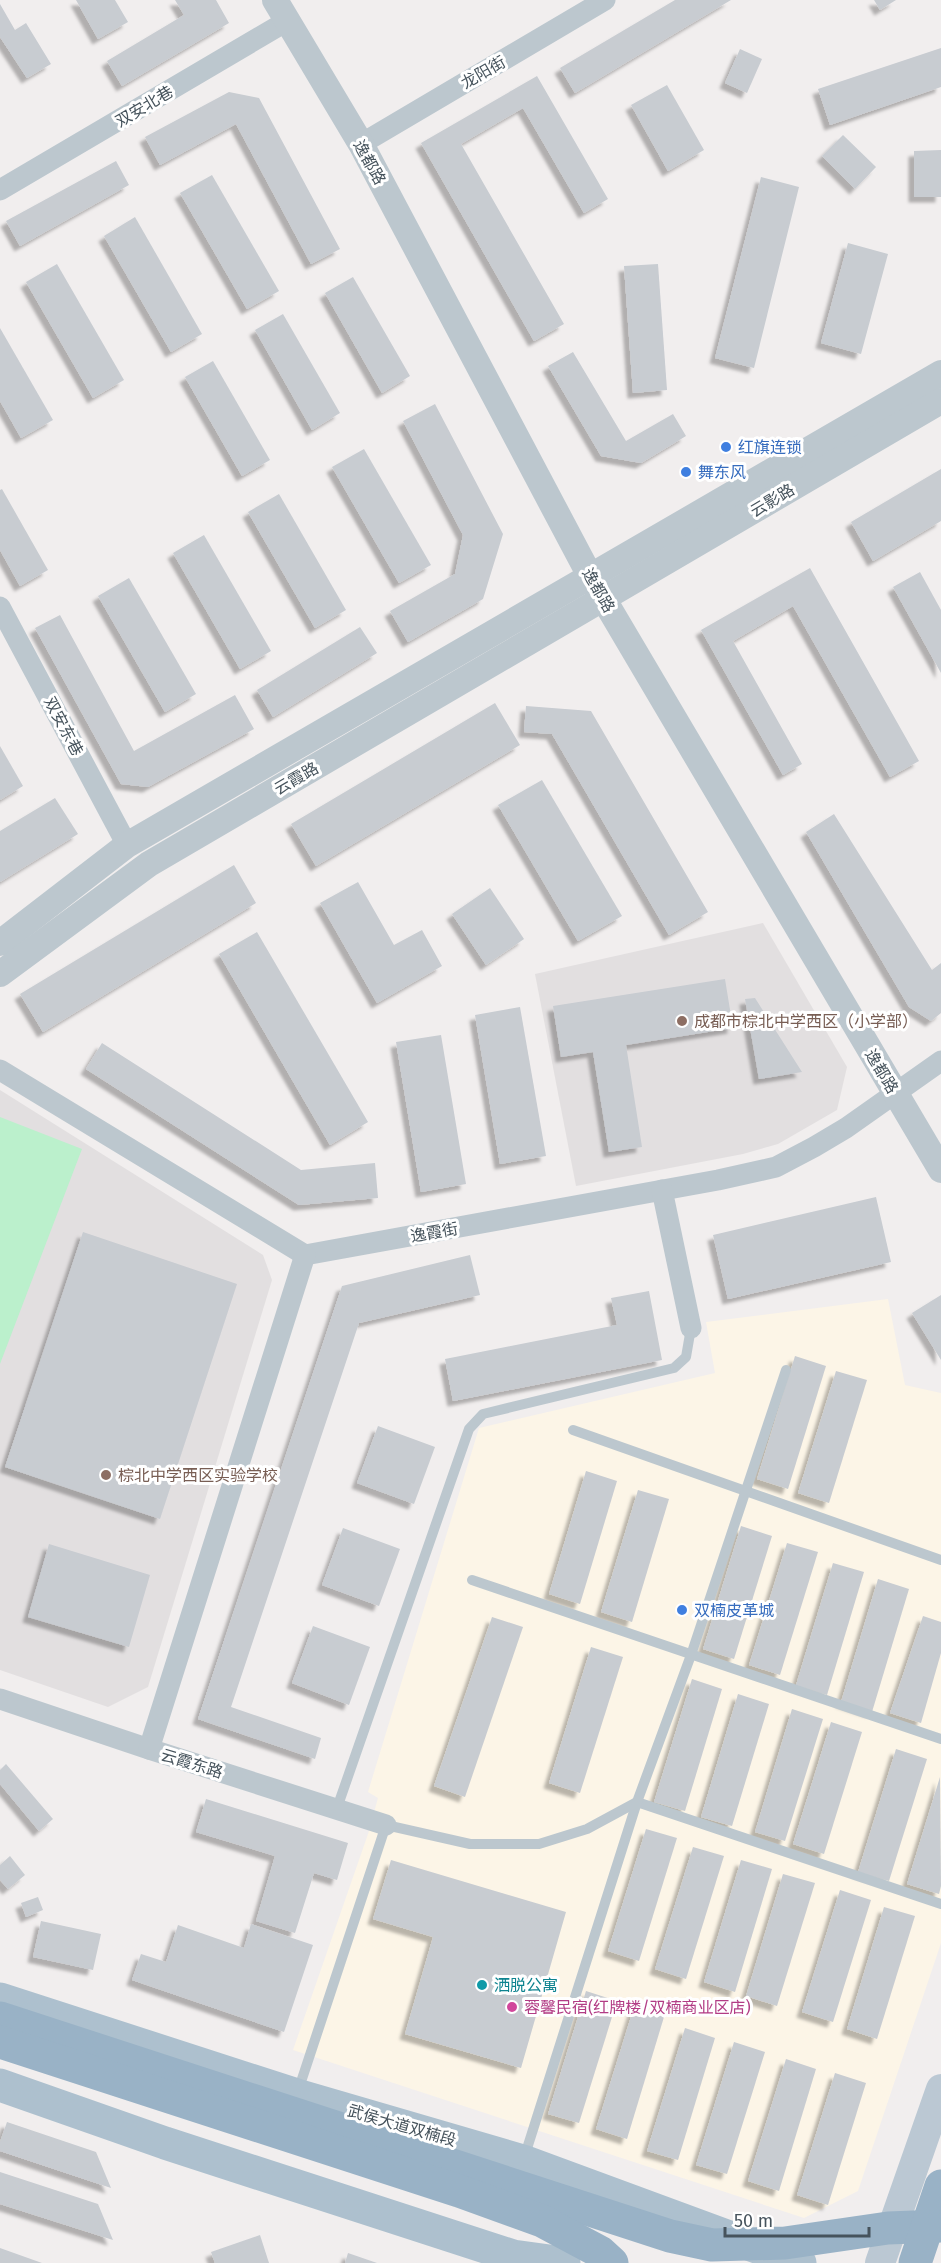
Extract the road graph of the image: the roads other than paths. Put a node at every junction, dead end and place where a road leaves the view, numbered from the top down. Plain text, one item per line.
1 (605, 0) edge
2 (281, 10) edge
3 (361, 144) junction
4 (0, 190) edge
5 (941, 373) edge
6 (941, 401) edge
7 (590, 576) junction
8 (604, 599) junction
9 (0, 607) edge
10 (127, 845) junction
11 (0, 943) edge
12 (0, 974) edge
13 (941, 1061) edge
14 (0, 1070) edge
15 (895, 1094) junction
16 (941, 1170) edge
17 (662, 1190) junction
18 (305, 1255) junction
19 (691, 1328) joint
20 (786, 1370) dead end
21 (573, 1430) dead end
22 (746, 1491) junction
23 (941, 1560) edge
24 (472, 1580) dead end
25 (692, 1655) junction
26 (0, 1699) edge
27 (941, 1739) edge
28 (149, 1749) junction
29 (637, 1802) junction
30 (337, 1808) junction
31 (386, 1825) junction
32 (941, 1904) edge
33 (0, 1999) edge
34 (0, 2018) edge
35 (0, 2042) edge
36 (0, 2085) edge
37 (941, 2088) edge
38 (297, 2095) junction
39 (523, 2161) junction
40 (941, 2186) edge
41 (941, 2226) edge
42 (564, 2263) edge
43 (612, 2263) edge
44 (800, 2263) edge
45 (880, 2263) edge
46 (915, 2263) edge

1 - 3 street, 龙阳街
2 - 3 street, 逸都路
2 - 4 street, 双安北巷
3 - 7 street, 逸都路
5 - 7 street
6 - 8 street, 云影路
7 - 8 street, 逸都路
7 - 10 street
8 - 12 street, 云霞路
8 - 15 street, 逸都路
9 - 10 street, 双安东巷
10 - 11 street
13 - 15 street, 逸霞街
14 - 18 street
15 - 16 street, 逸都路
15 - 17 street, 逸霞街
17 - 18 street, 逸霞街
17 - 19 street
18 - 28 street
19 - 30 lane
20 - 22 lane
21 - 22 lane
22 - 23 lane
22 - 25 lane
24 - 25 lane
25 - 27 lane
25 - 29 lane
26 - 28 street, 云霞东路
28 - 30 street, 云霞东路
29 - 31 lane
29 - 32 lane
29 - 39 lane
30 - 31 street, 云霞东路
31 - 38 lane
33 - 38 main road, 武侯大道双楠段
34 - 41 highway
35 - 43 highway
36 - 42 main road
37 - 45 main road
38 - 39 main road, 武侯大道双楠段
39 - 44 main road, 武侯大道双楠段
40 - 46 highway

